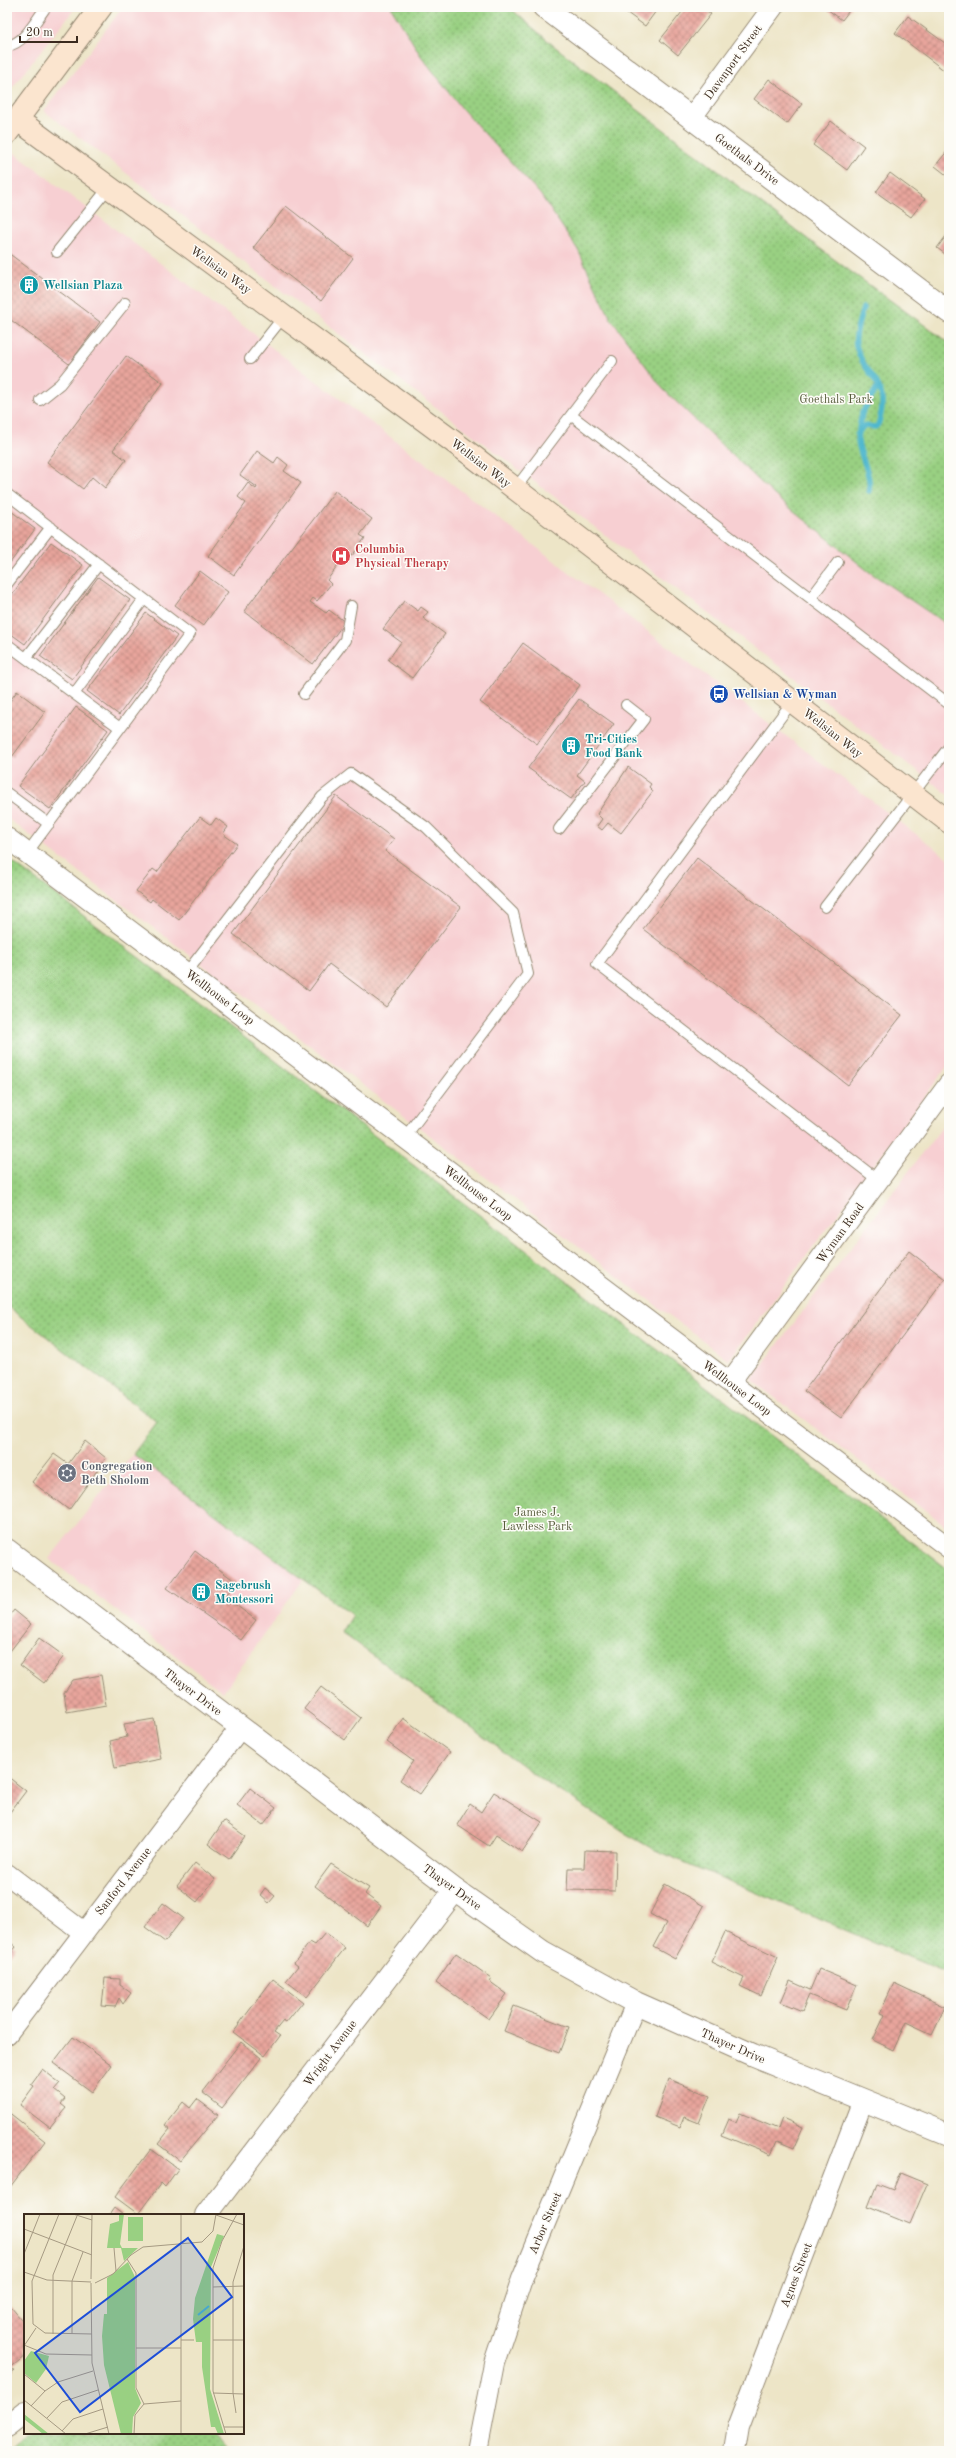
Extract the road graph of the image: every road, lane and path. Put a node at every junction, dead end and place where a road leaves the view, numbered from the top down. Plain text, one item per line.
1 (46, 7) edge
2 (101, 7) edge
3 (544, 7) edge
4 (773, 7) edge
5 (7, 46) edge
6 (692, 117) junction
7 (11, 122) edge
8 (109, 187) junction
9 (58, 252) dead end
10 (125, 303) dead end
11 (949, 312) edge
12 (284, 316) junction
13 (250, 359) dead end
14 (612, 361) dead end
15 (40, 400) dead end
16 (571, 415) junction
17 (515, 489) junction
18 (7, 494) edge
19 (50, 527) junction
20 (838, 562) dead end
21 (99, 564) junction
22 (7, 584) edge
23 (811, 598) junction
24 (144, 599) junction
25 (351, 606) dead end
26 (7, 644) edge
27 (26, 658) junction
28 (74, 694) junction
29 (304, 694) dead end
30 (792, 702) junction
31 (949, 704) edge
32 (626, 705) dead end
33 (120, 728) junction
34 (949, 747) edge
35 (7, 793) edge
36 (913, 794) junction
37 (949, 822) edge
38 (49, 824) junction
39 (559, 829) dead end
40 (7, 838) edge
41 (27, 852) junction
42 (825, 907) dead end
43 (187, 972) junction
44 (949, 1084) edge
45 (405, 1138) junction
46 (878, 1180) junction
47 (730, 1382) junction
48 (949, 1548) edge
49 (7, 1550) edge
50 (240, 1728) junction
51 (7, 1874) edge
52 (455, 1890) junction
53 (83, 1932) junction
54 (636, 2003) junction
55 (7, 2034) edge
56 (863, 2100) junction
57 (949, 2135) edge
58 (207, 2214) edge
59 (24, 2413) edge
60 (7, 2426) edge
61 (477, 2451) edge
62 (734, 2451) edge

1 - 5 lane
2 - 7 main road
3 - 6 street, Goethals Drive
4 - 6 street, Davenport Street
6 - 11 street, Goethals Drive
7 - 8 main road, Wellsian Way
8 - 9 lane
8 - 12 main road, Wellsian Way
10 - 15 lane
12 - 13 lane
12 - 17 main road, Wellsian Way
14 - 16 lane
16 - 17 lane
16 - 23 lane
17 - 30 main road, Wellsian Way
18 - 19 lane
19 - 21 lane
19 - 22 lane
20 - 23 lane
21 - 24 lane
21 - 27 lane
23 - 31 lane
24 - 28 lane
24 - 33 lane
25 - 29 lane
26 - 27 lane
27 - 28 lane
28 - 33 lane
30 - 36 main road, Wellsian Way
30 - 46 lane
32 - 39 lane
33 - 38 lane
34 - 36 lane
35 - 38 lane
36 - 37 main road, Wellsian Way
36 - 42 lane
38 - 41 lane
40 - 41 street, Wellhouse Loop
41 - 43 street, Wellhouse Loop
43 - 45 street, Wellhouse Loop
43 - 45 lane
44 - 46 street, Wyman Road
45 - 47 street, Wellhouse Loop
46 - 47 street, Wyman Road
47 - 48 street, Wellhouse Loop
49 - 50 street, Thayer Drive
50 - 52 street, Thayer Drive
50 - 53 street, Sanford Avenue
51 - 53 street
52 - 54 street, Thayer Drive
52 - 58 street, Wright Avenue
53 - 55 street, Sanford Avenue
54 - 56 street, Thayer Drive
54 - 61 street, Arbor Street
56 - 57 street, Thayer Drive
56 - 62 street, Agnes Street
59 - 60 street

